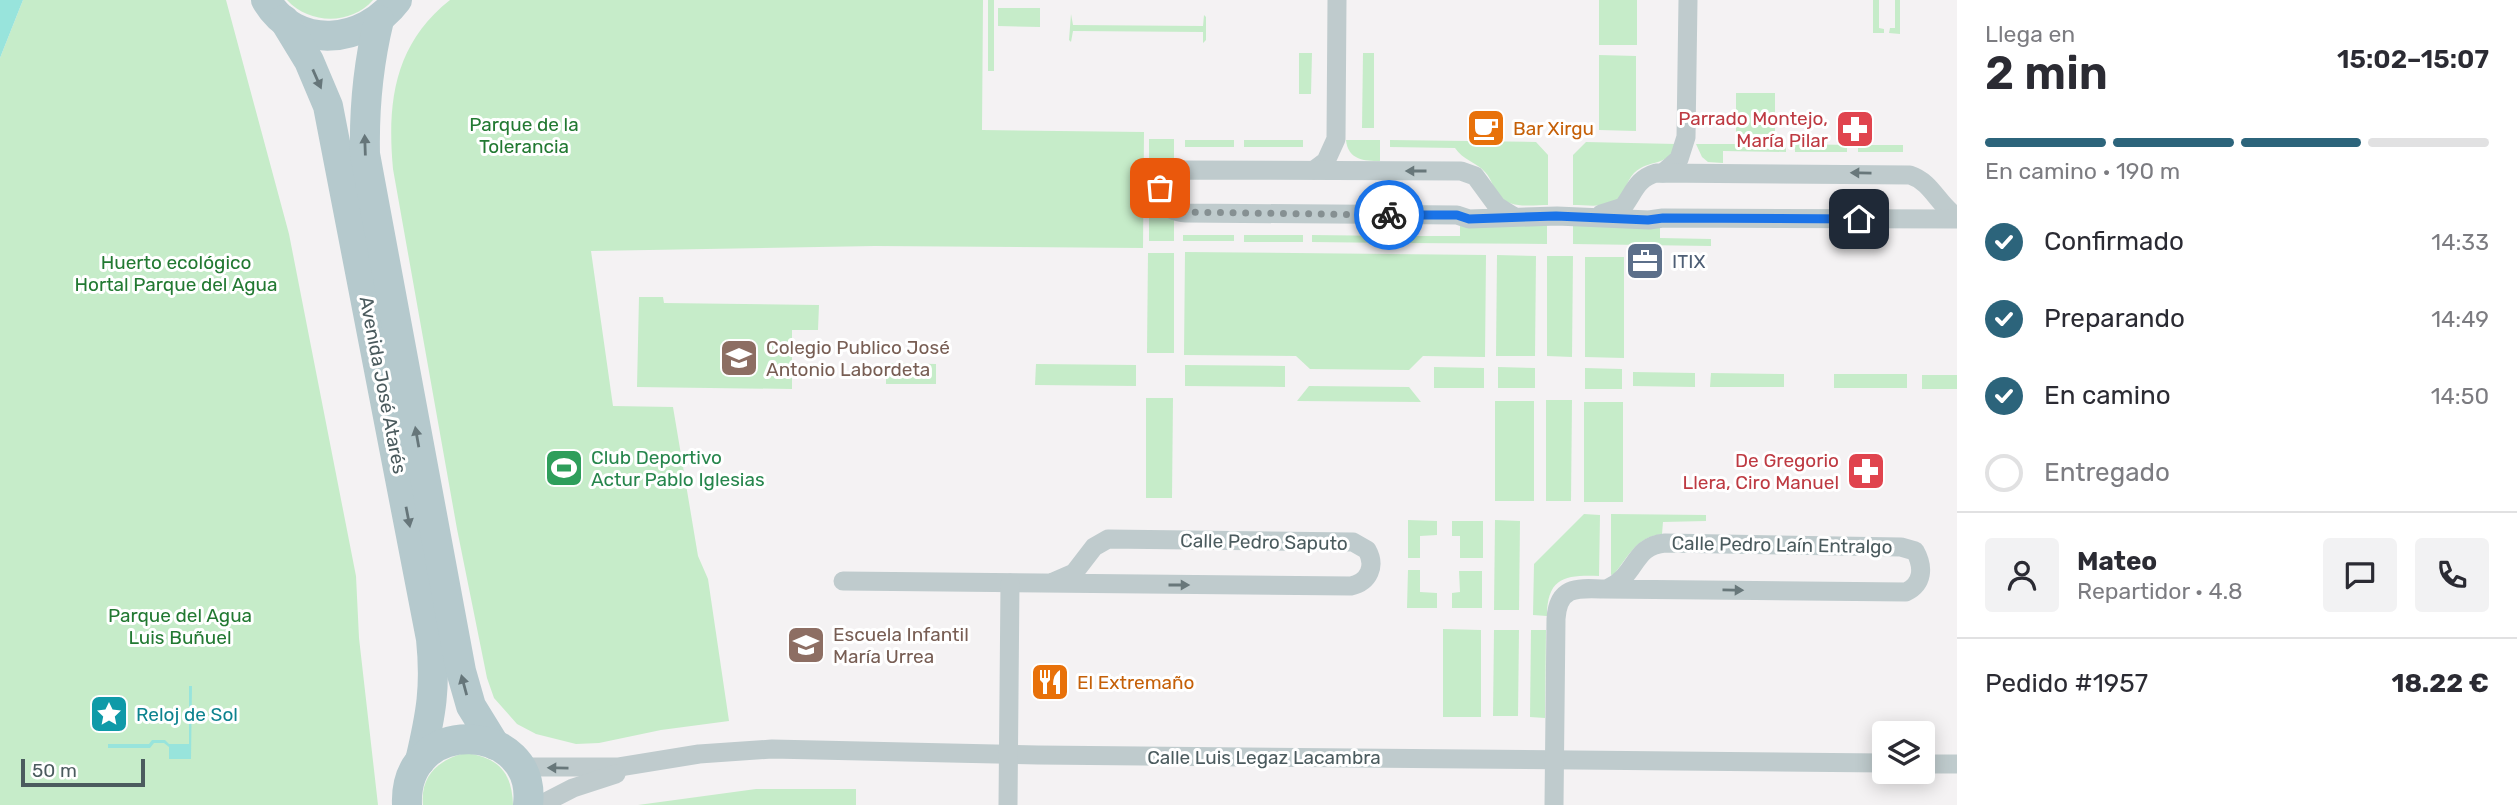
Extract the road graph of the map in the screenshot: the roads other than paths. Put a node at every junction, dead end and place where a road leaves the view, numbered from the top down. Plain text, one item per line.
1 (1337, 0) edge
2 (1688, 0) edge
3 (275, 10) edge
4 (388, 10) edge
5 (1686, 137) junction
6 (1336, 139) junction
7 (1314, 170) junction
8 (1365, 171) junction
9 (1716, 172) junction
10 (1663, 173) junction
11 (1480, 182) junction
12 (1639, 182) junction
13 (1926, 184) junction
14 (1457, 215) junction
15 (1513, 216) junction
16 (1590, 216) junction
17 (1663, 218) junction
18 (1957, 218) edge
19 (1905, 219) junction
20 (1652, 545) junction
21 (1088, 556) junction
22 (843, 581) dead end
23 (1010, 583) junction
24 (1051, 583) junction
25 (1111, 585) junction
26 (1607, 589) junction
27 (1665, 589) junction
28 (495, 745) junction
29 (1008, 754) junction
30 (1555, 759) junction
31 (420, 761) junction
32 (1872, 763) edge
33 (645, 764) junction
34 (1935, 764) edge
35 (1957, 764) edge
36 (519, 767) junction
37 (407, 805) edge
38 (528, 805) edge
39 (540, 805) edge
40 (1008, 805) edge
41 (1554, 805) edge

1 - 6 street
2 - 5 street
3 - 4 main road
3 -> 31 main road, Avenida José Atarés
28 -> 4 main road, Avenida José Atarés
5 - 9 street
5 - 10 street
6 - 7 street
6 - 8 street
7 - 8 street
7 - 14 street
11 -> 8 street
9 - 10 street
13 -> 9 street
10 - 12 street
11 - 14 street
11 - 15 street
12 - 16 street
12 - 17 street
13 - 18 street
13 - 19 street
14 - 15 street
15 - 16 street
16 - 17 street
17 - 19 street
18 - 19 street
20 - 26 street, Calle Pedro Laín Entralgo
20 - 27 street, Calle Pedro Laín Entralgo
27 -> 20 street, Calle Pedro Laín Entralgo
21 - 24 street, Calle Pedro Saputo
21 - 25 street
25 -> 21 street, Calle Pedro Saputo
22 - 23 street, Calle Pedro Saputo
23 - 24 street, Calle Pedro Saputo
23 - 29 street
24 - 25 street, Calle Pedro Saputo
26 - 27 street, Calle Pedro Laín Entralgo
26 - 30 street, Calle Pedro Laín Entralgo
28 - 31 main road
28 - 36 main road, Avenida José Atarés
29 - 30 street, Calle Luis Legaz Lacambra
29 - 33 street, Calle Luis Legaz Lacambra
29 - 40 street
30 - 32 street, Calle Luis Legaz Lacambra
30 - 41 street
31 - 37 main road, Avenida José Atarés
33 -> 36 street, Calle Luis Legaz Lacambra
33 - 39 street, Calle Luis Legaz Lacambra
34 - 35 street
36 - 38 main road

